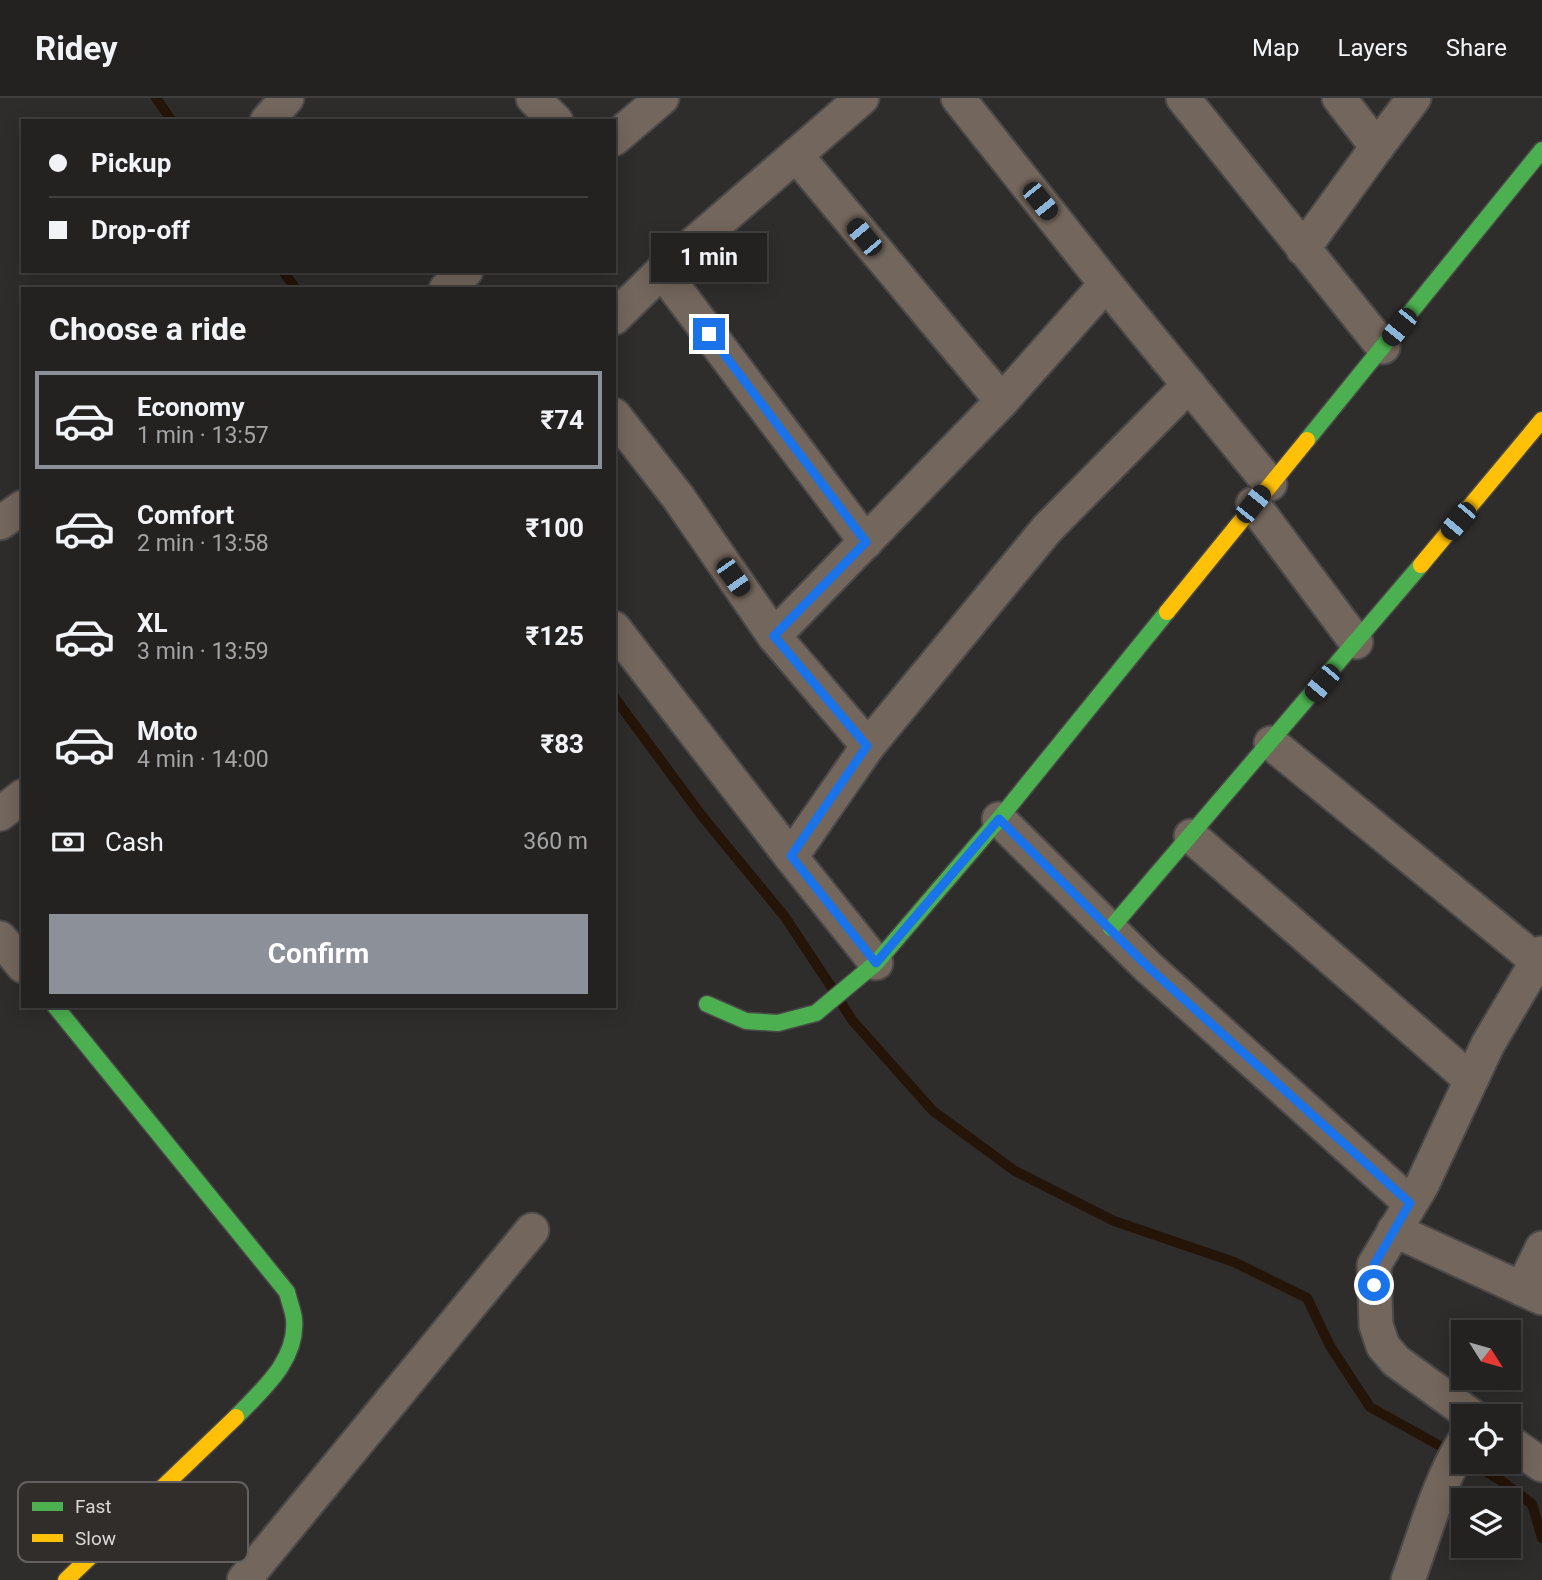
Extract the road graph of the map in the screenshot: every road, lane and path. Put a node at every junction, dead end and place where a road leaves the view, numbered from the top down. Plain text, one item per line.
1 (287, 98) edge
2 (533, 98) edge
3 (662, 98) edge
4 (862, 98) edge
5 (958, 98) edge
6 (1183, 98) edge
7 (1339, 98) edge
8 (1414, 98) edge
9 (269, 119) edge
10 (554, 119) edge
11 (616, 137) edge
12 (1377, 147) junction
13 (796, 155) junction
14 (1538, 166) edge
15 (1303, 249) junction
16 (662, 271) junction
17 (464, 273) edge
18 (1106, 284) junction
19 (448, 287) edge
20 (616, 316) edge
21 (1383, 347) junction
22 (1189, 385) junction
23 (1002, 401) junction
24 (616, 418) edge
25 (1540, 427) edge
26 (1262, 494) junction
27 (21, 508) edge
28 (0, 523) edge
29 (866, 542) junction
30 (616, 631) edge
31 (774, 636) junction
32 (1356, 642) junction
33 (1271, 743) junction
34 (867, 746) junction
35 (21, 798) edge
36 (0, 814) edge
37 (999, 819) junction
38 (1191, 836) junction
39 (791, 856) junction
40 (1111, 928) junction
41 (0, 939) edge
42 (1540, 957) edge
43 (21, 965) edge
44 (867, 971) junction
45 (707, 1004) dead end
46 (57, 1008) edge
47 (1471, 1080) junction
48 (1402, 1217) junction
49 (532, 1230) dead end
50 (1542, 1248) edge
51 (1532, 1293) edge
52 (1455, 1404) edge
53 (1521, 1450) edge
54 (1542, 1465) edge
55 (1451, 1469) edge
56 (169, 1482) edge
57 (85, 1562) edge
58 (66, 1580) edge
59 (244, 1580) edge
60 (1408, 1580) edge

1 - 9 street
2 - 10 street
3 - 11 street
4 - 13 street
5 - 18 street
6 - 15 street
7 - 12 street
8 - 12 street
12 - 15 street
13 - 16 street
13 - 23 street
14 - 21 street
15 - 21 street
16 - 20 street
16 - 29 street
17 - 19 street
18 - 22 street
18 - 23 street
21 - 26 street
22 - 26 street
22 - 34 street
23 - 29 street
24 - 31 street
25 - 32 street
26 - 32 street
26 - 37 street
27 - 28 street
29 - 31 street
30 - 39 street
31 - 34 street
32 - 33 street
33 - 38 street
33 - 42 street
34 - 39 street
35 - 36 street
37 - 40 street
37 - 44 street
38 - 40 street
38 - 47 street
39 - 44 street
40 - 48 street
41 - 43 street
42 - 47 street
44 - 45 street
46 - 56 street
47 - 48 street
48 - 51 street
48 - 52 street
49 - 59 street
50 - 51 street
53 - 54 street
55 - 60 street
57 - 58 street

